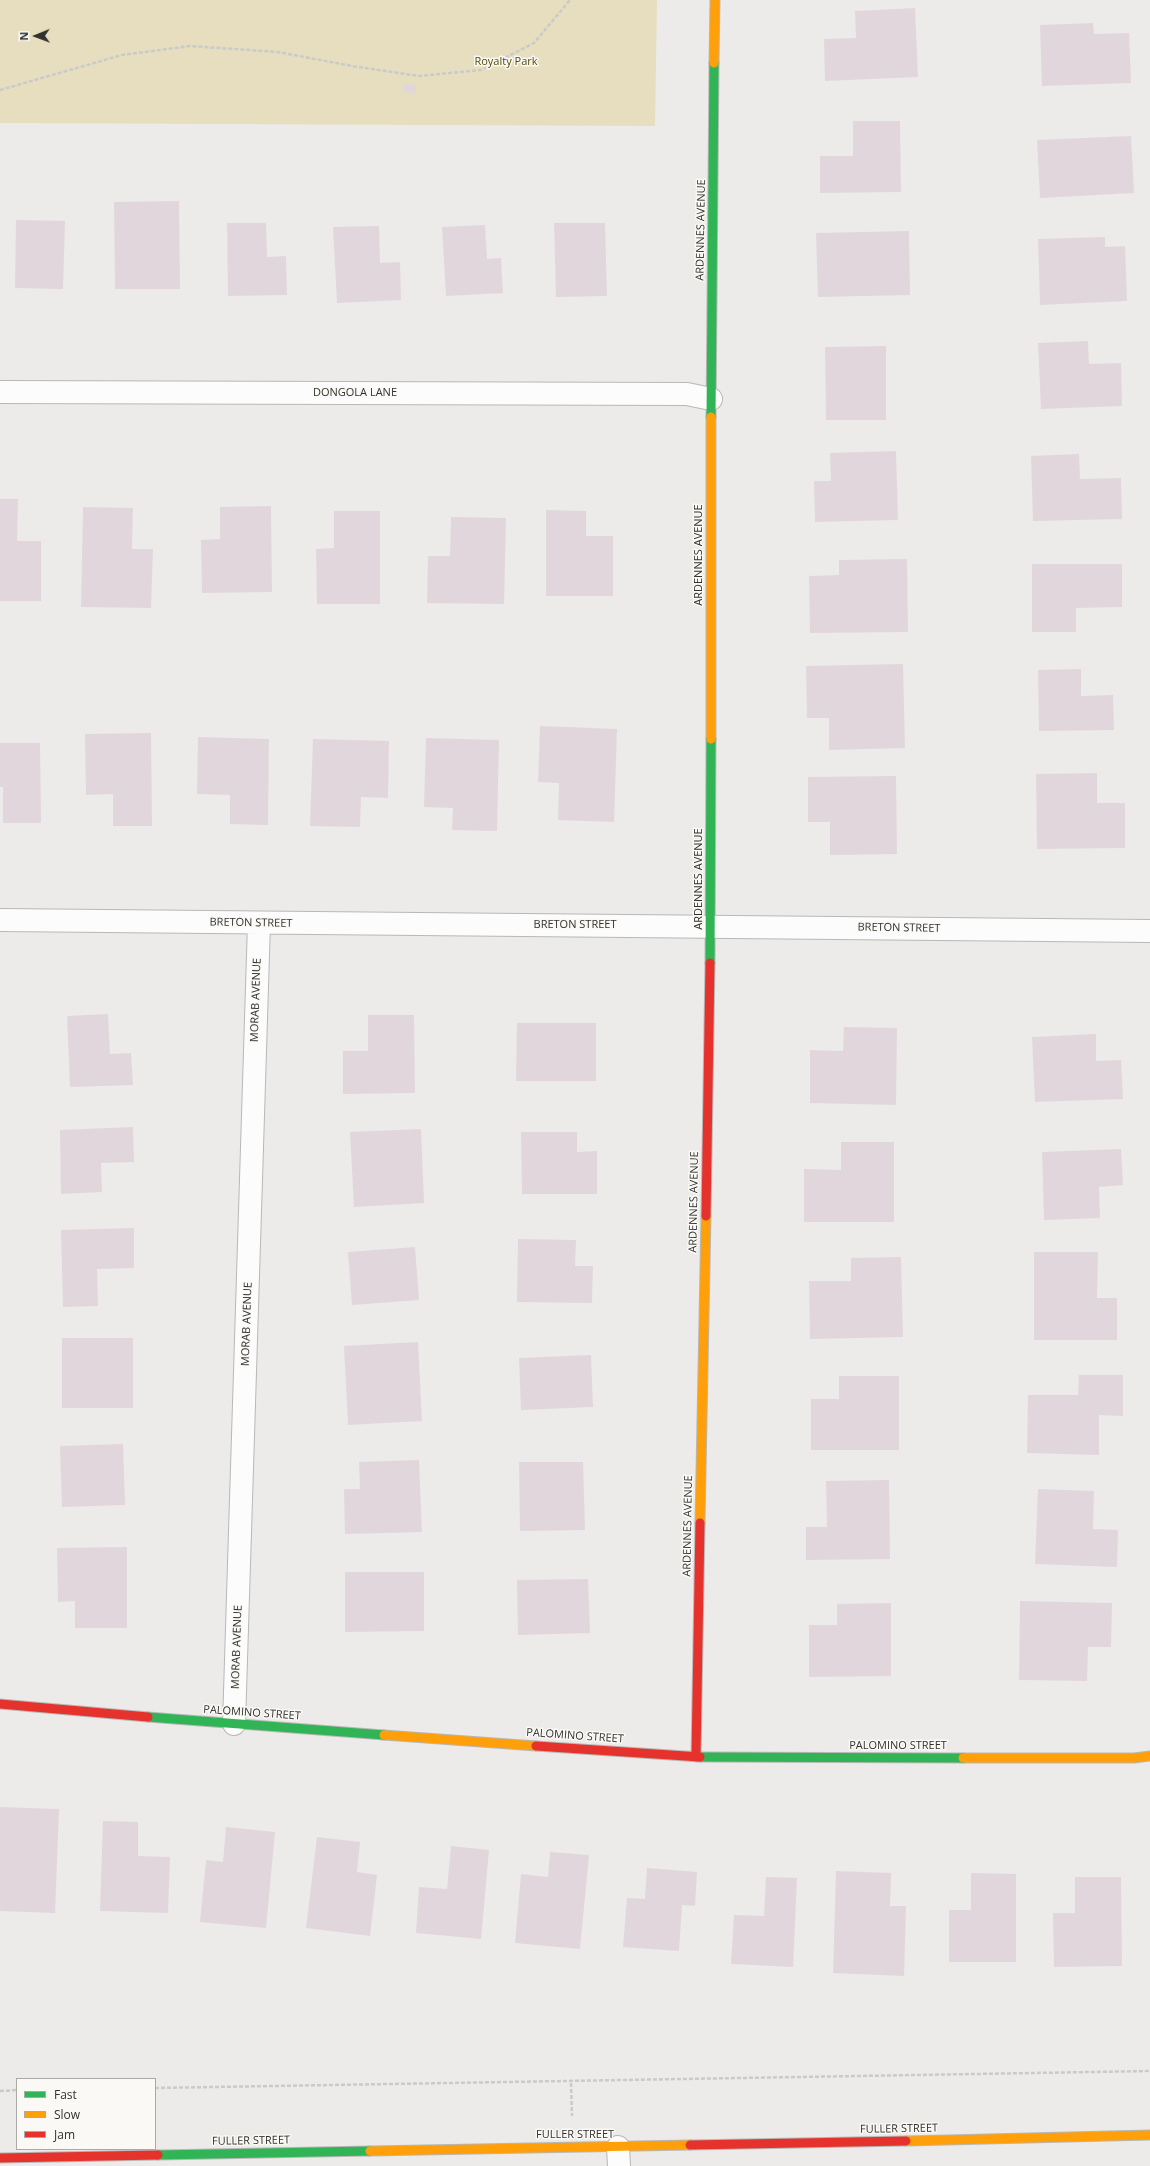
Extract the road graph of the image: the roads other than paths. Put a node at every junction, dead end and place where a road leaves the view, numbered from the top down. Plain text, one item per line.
1 (716, 0) edge
2 (0, 392) edge
3 (711, 399) junction
4 (0, 920) edge
5 (259, 923) junction
6 (711, 926) junction
7 (1150, 931) edge
8 (0, 1704) edge
9 (234, 1724) junction
10 (1150, 1756) edge
11 (696, 1757) junction
12 (1150, 2135) edge
13 (619, 2157) edge
14 (0, 2158) edge

1 - 3 street, ARDENNES AVENUE
2 - 3 street, DONGOLA LANE
3 - 6 street, ARDENNES AVENUE
4 - 5 street, BRETON STREET
5 - 6 street, BRETON STREET
5 - 9 street, MORAB AVENUE
6 - 7 street, BRETON STREET
6 - 11 street, ARDENNES AVENUE
8 - 9 street, PALOMINO STREET
9 - 11 street, PALOMINO STREET
10 - 11 street, PALOMINO STREET
12 - 13 street, FULLER STREET
13 - 14 street, FULLER STREET

